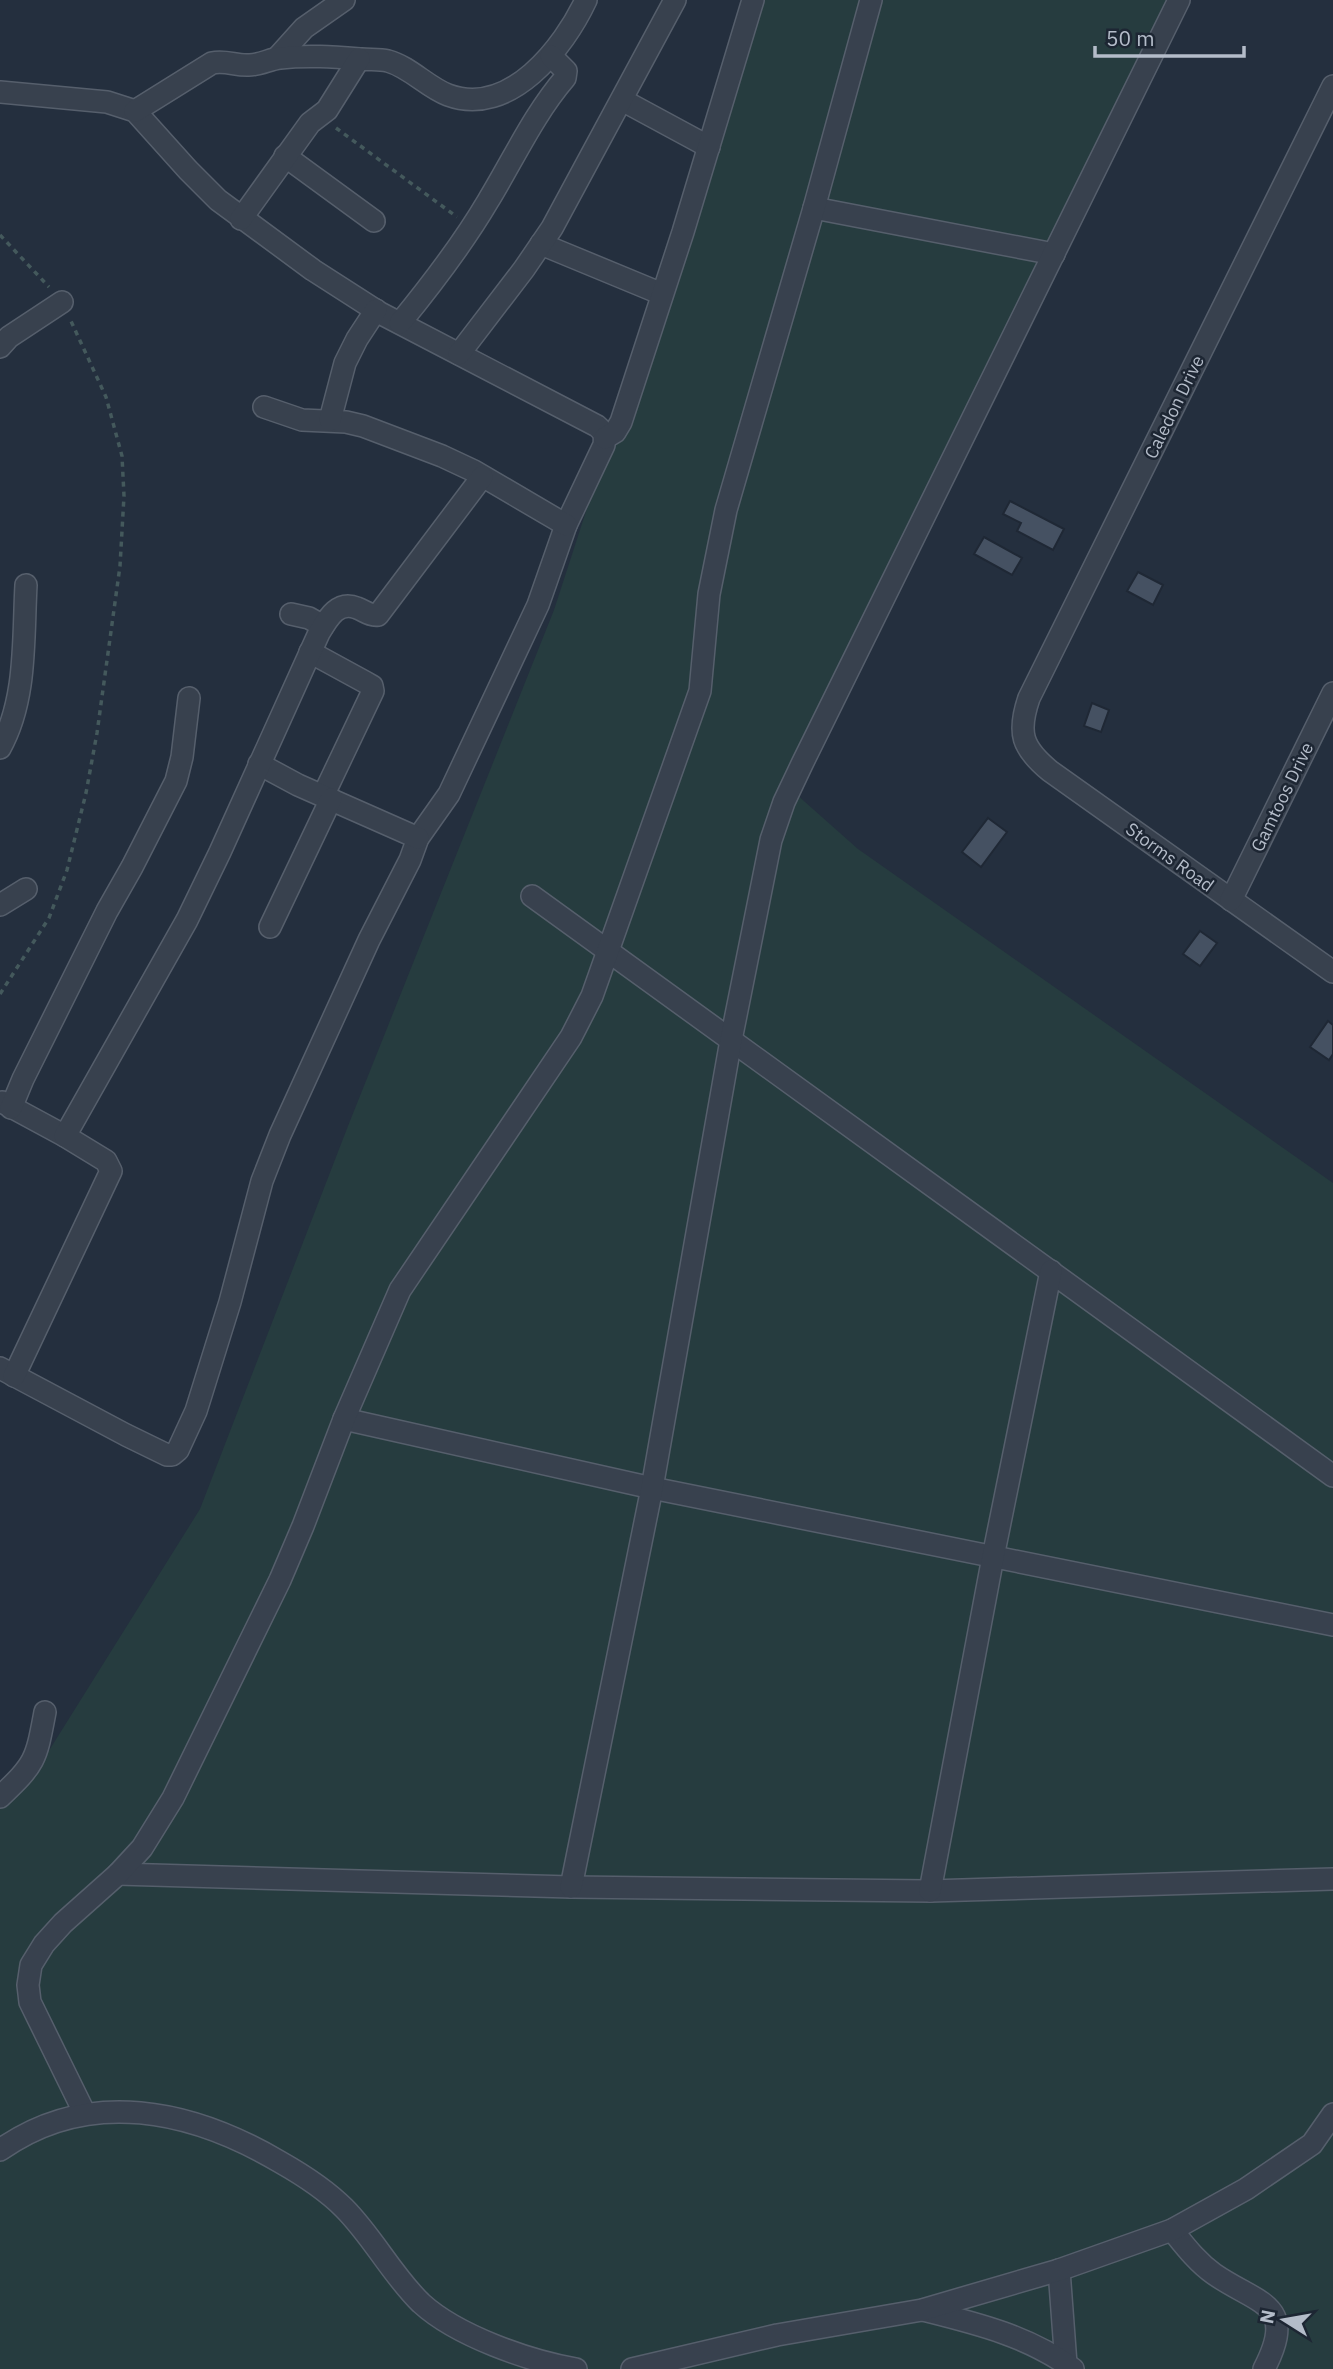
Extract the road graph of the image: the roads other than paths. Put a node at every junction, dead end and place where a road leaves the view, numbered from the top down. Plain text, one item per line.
1 (344, 0) edge
2 (586, 0) edge
3 (676, 0) edge
4 (753, 0) edge
5 (871, 0) edge
6 (1179, 0) edge
7 (551, 56) junction
8 (276, 58) junction
9 (359, 59) junction
10 (1333, 86) edge
11 (0, 92) edge
12 (622, 100) junction
13 (135, 111) junction
14 (709, 148) junction
15 (285, 156) junction
16 (814, 208) junction
17 (241, 219) junction
18 (374, 221) dead end
19 (541, 244) junction
20 (1054, 254) junction
21 (662, 294) junction
22 (62, 302) road end
23 (376, 310) junction
24 (400, 323) junction
25 (0, 347) edge
26 (459, 354) junction
27 (264, 407) dead end
28 (330, 421) junction
29 (605, 438) junction
30 (482, 477) junction
31 (566, 525) junction
32 (26, 585) dead end
33 (291, 614) dead end
34 (323, 625) junction
35 (310, 652) junction
36 (1333, 693) edge
37 (189, 698) dead end
38 (1022, 730) joint
39 (0, 748) edge
40 (259, 764) junction
41 (327, 797) junction
42 (418, 838) junction
43 (26, 889) dead end
44 (531, 896) dead end
45 (1231, 900) junction
46 (0, 905) edge
47 (270, 927) dead end
48 (609, 951) junction
49 (1333, 972) edge
50 (731, 1040) junction
51 (6, 1104) edge
52 (65, 1136) junction
53 (1051, 1271) junction
54 (7, 1372) edge
55 (344, 1419) junction
56 (1333, 1476) edge
57 (652, 1488) junction
58 (993, 1557) junction
59 (1333, 1625) edge
60 (44, 1712) dead end
61 (0, 1797) edge
62 (118, 1874) junction
63 (1333, 1879) edge
64 (571, 1888) junction
65 (930, 1891) junction
66 (85, 2114) junction
67 (1333, 2114) edge
68 (0, 2150) edge
69 (1172, 2230) junction
70 (1059, 2270) junction
71 (986, 2291) junction
72 (922, 2310) junction
73 (988, 2328) junction
74 (1070, 2366) edge
75 (576, 2369) edge
76 (632, 2369) edge
77 (1264, 2369) edge

1 - 8 street
2 - 7 street
3 - 12 street
4 - 14 street
5 - 16 street
6 - 20 street
7 - 9 street
7 - 24 street
8 - 9 street
8 - 13 street
9 - 15 street
10 - 38 street, Caledon Drive
11 - 13 street
12 - 14 street
12 - 19 street
13 - 17 street
14 - 21 street
15 - 17 street
15 - 18 street
16 - 20 street
16 - 48 street
17 - 23 street
19 - 21 street
19 - 26 street
20 - 50 street
21 - 29 street
22 - 25 street
23 - 24 street
23 - 28 street
24 - 26 street
26 - 29 street
27 - 28 street
28 - 30 street
29 - 31 street
30 - 31 street
30 - 34 street
31 - 42 street
32 - 39 street
33 - 34 street
34 - 35 street
35 - 40 street
35 - 41 street
36 - 45 street, Gamtoos Drive
37 - 51 street
38 - 45 street, Storms Road
40 - 41 street
40 - 52 street
41 - 42 street
41 - 47 street
42 - 54 street
43 - 46 street
44 - 48 street
45 - 49 street, Storms Road
48 - 50 street
48 - 55 street
50 - 53 street
50 - 57 street
51 - 52 street
52 - 54 street
53 - 56 street
53 - 58 street
55 - 57 street
55 - 62 street
57 - 58 street
57 - 64 street
58 - 59 street
58 - 65 street
60 - 61 street
62 - 64 street
62 - 66 street
63 - 65 street
64 - 65 street
66 - 68 street
66 - 75 street
67 - 69 street
69 - 70 street
69 - 77 street
70 - 71 street
70 - 74 street
71 - 72 street
71 - 73 street
72 - 73 street
72 - 76 street
73 - 74 street

